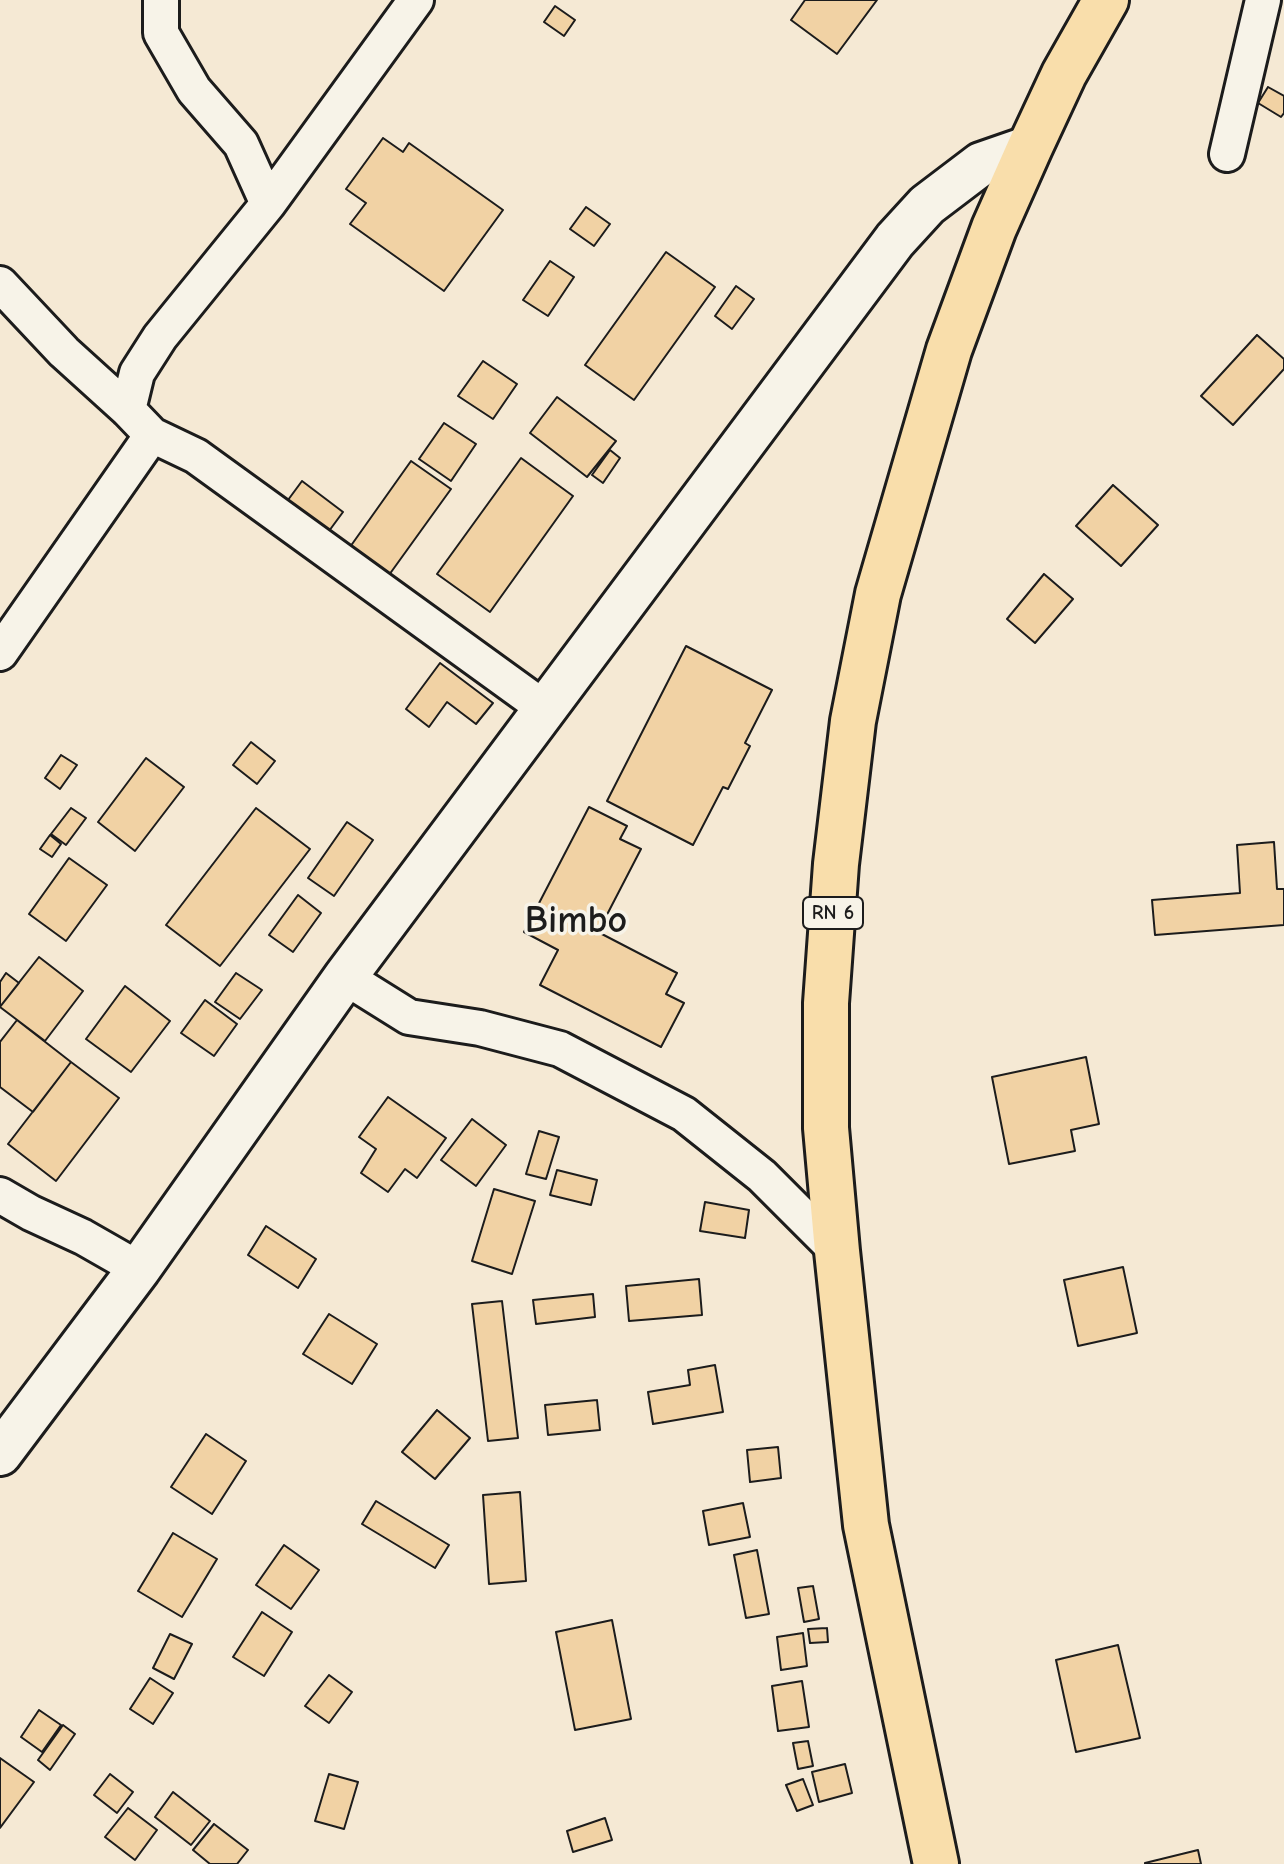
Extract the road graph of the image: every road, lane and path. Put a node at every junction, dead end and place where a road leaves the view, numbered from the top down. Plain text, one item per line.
1 (161, 0) edge
2 (416, 0) edge
3 (1106, 0) edge
4 (1263, 0) edge
5 (1030, 147) junction
6 (1227, 154) dead end
7 (268, 204) junction
8 (0, 284) edge
9 (128, 410) junction
10 (152, 435) junction
11 (0, 653) edge
12 (544, 708) junction
13 (345, 977) junction
14 (0, 1195) edge
15 (837, 1251) junction
16 (139, 1269) junction
17 (0, 1454) edge
18 (936, 1864) edge

1 - 7 street
2 - 7 street
3 - 5 main road, RN 6
4 - 6 street
5 - 12 street
5 - 15 main road, RN 6
7 - 9 street
8 - 9 street
9 - 10 street
10 - 11 street
10 - 12 street
12 - 13 street
13 - 15 street
13 - 16 street
14 - 16 street
15 - 18 main road, RN 6
16 - 17 street

